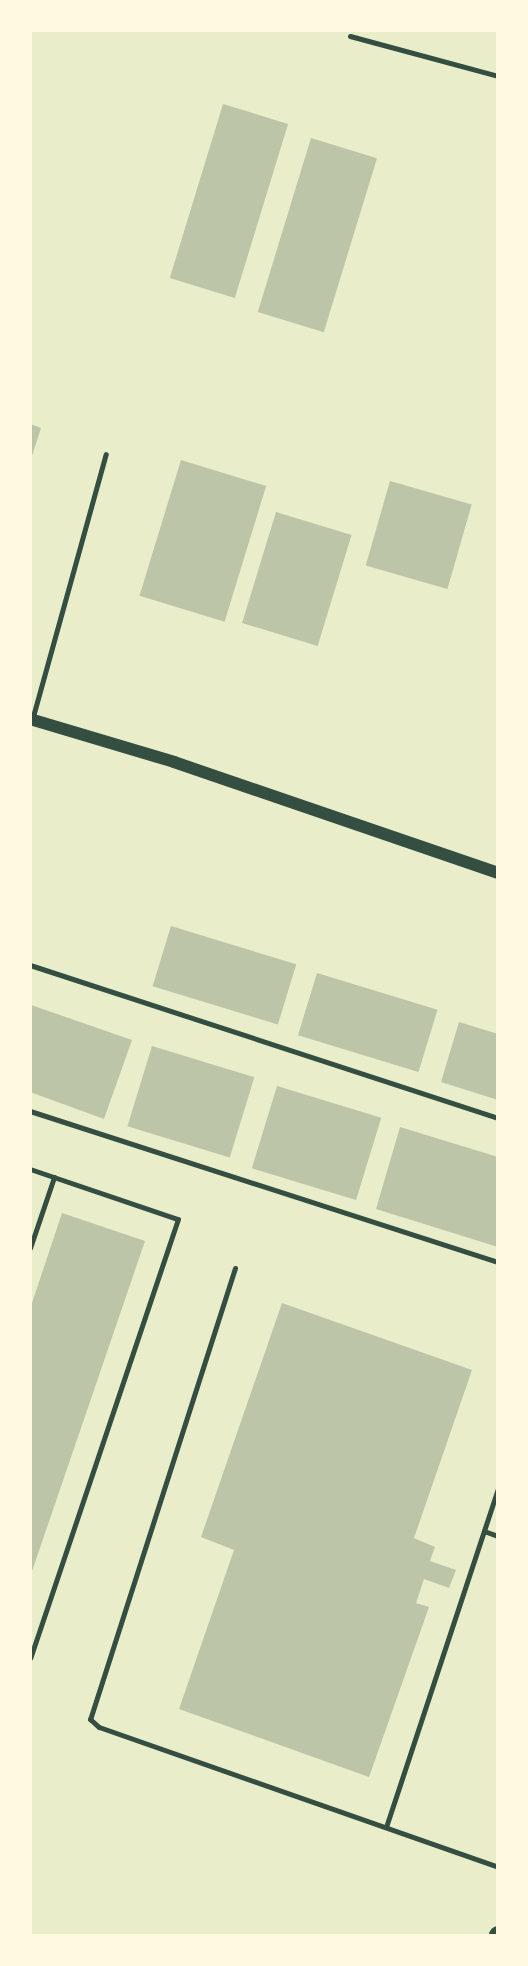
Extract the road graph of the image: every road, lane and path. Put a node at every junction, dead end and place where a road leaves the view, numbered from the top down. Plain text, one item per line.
1 (350, 36) dead end
2 (498, 76) edge
3 (106, 454) dead end
4 (31, 720) edge
5 (498, 873) edge
6 (30, 965) edge
7 (30, 1111) edge
8 (498, 1118) edge
9 (30, 1169) edge
10 (54, 1177) junction
11 (30, 1248) edge
12 (498, 1262) edge
13 (235, 1268) dead end
14 (498, 1489) edge
15 (484, 1531) junction
16 (498, 1536) edge
17 (30, 1658) edge
18 (386, 1826) junction
19 (498, 1867) edge

1 - 2 lane
3 - 4 lane
4 - 5 street
6 - 8 lane
7 - 12 lane
9 - 10 lane
10 - 11 lane
10 - 17 lane
13 - 18 lane
14 - 15 lane
15 - 16 lane
15 - 18 lane
18 - 19 lane

